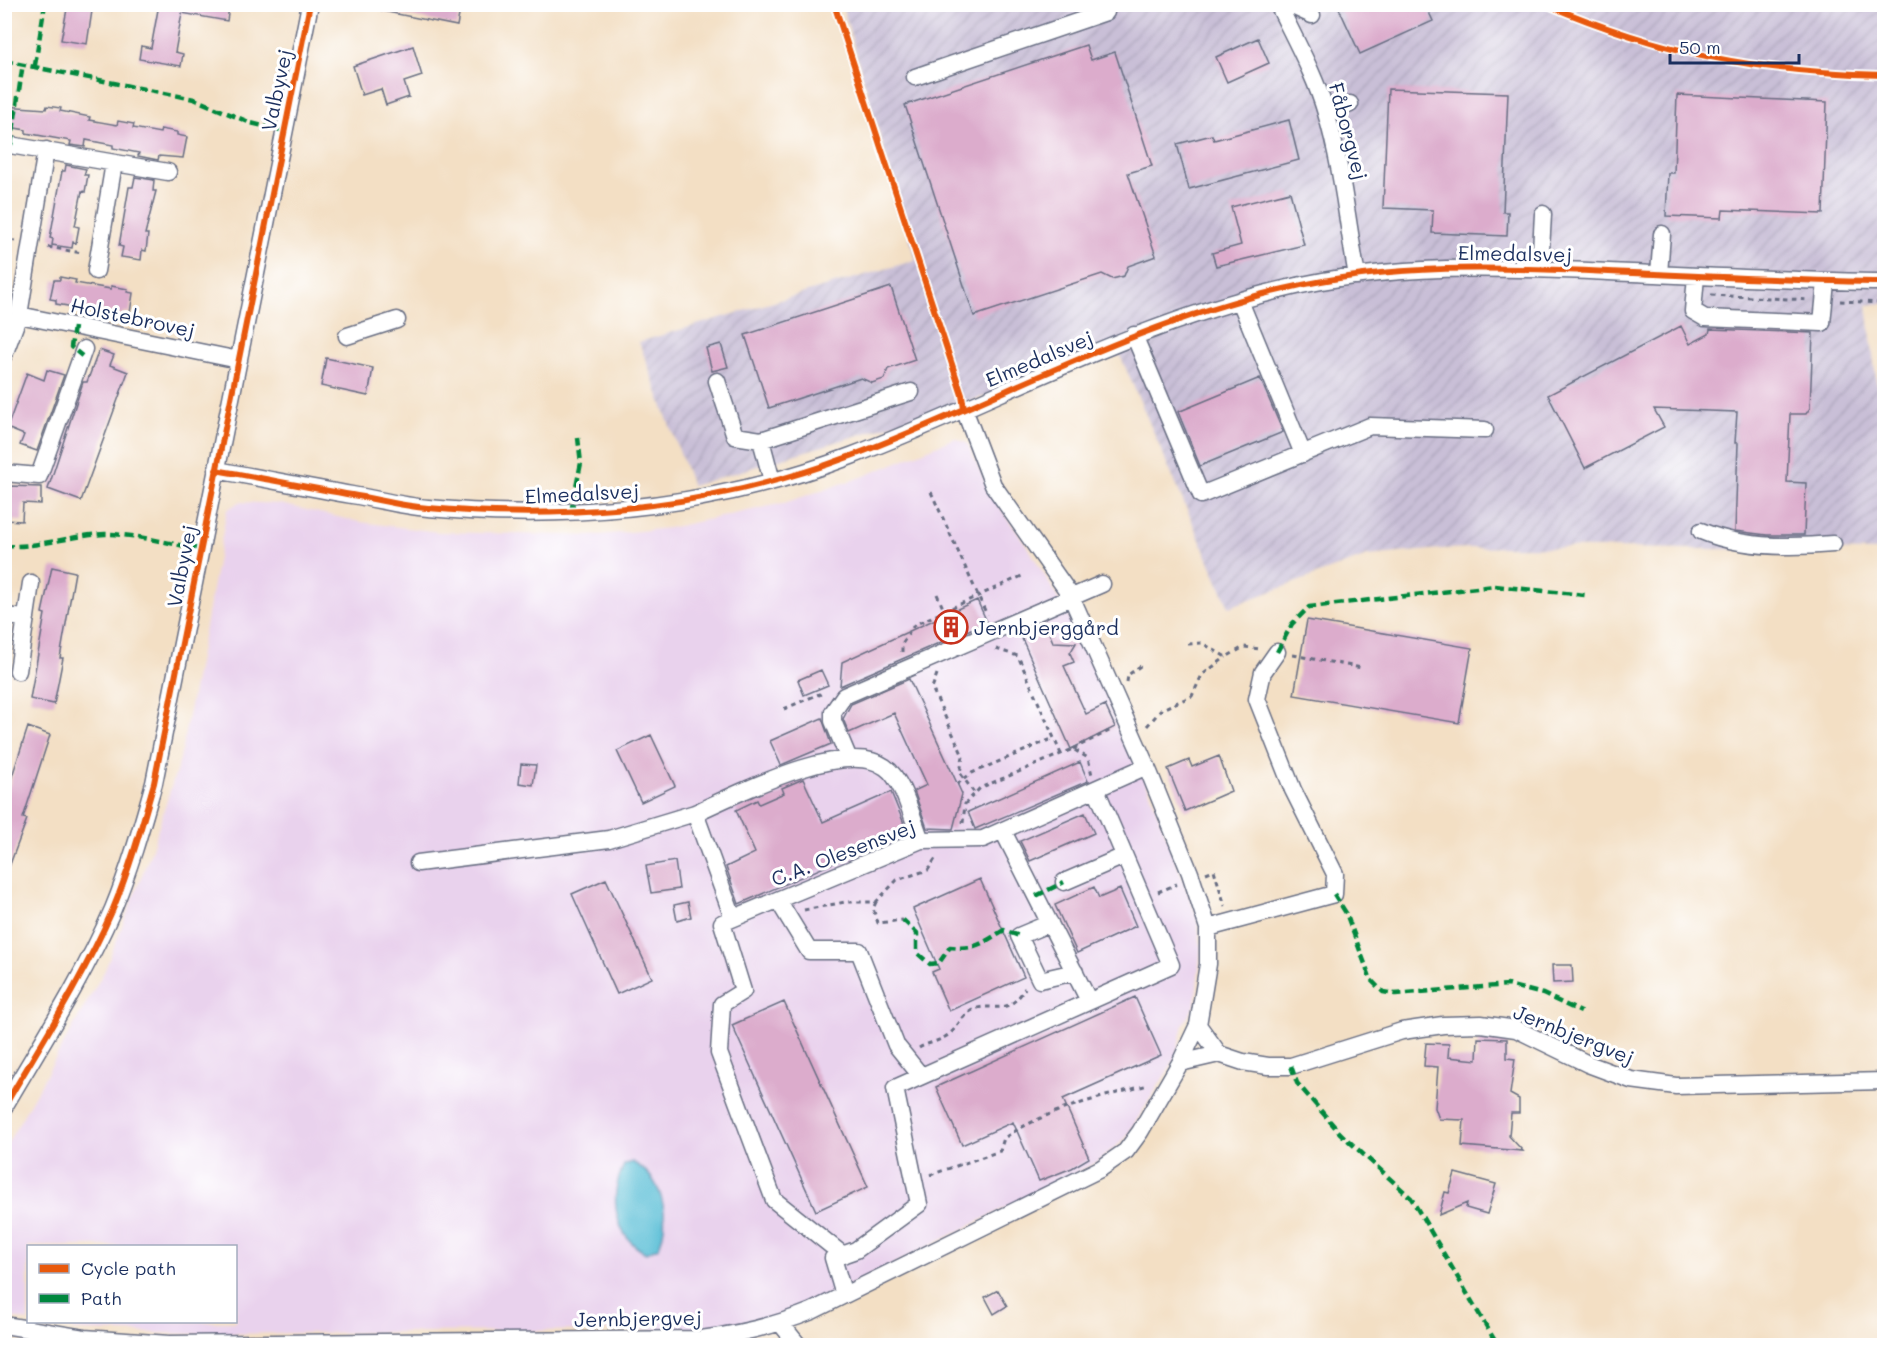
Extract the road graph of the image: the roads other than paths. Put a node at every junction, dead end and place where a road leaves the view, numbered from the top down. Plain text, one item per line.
1 (310, 4) edge
2 (1278, 4) edge
3 (1288, 4) edge
4 (1106, 12) dead end
5 (1312, 15) dead end
6 (915, 77) dead end
7 (1350, 104) dead end
8 (1326, 113) junction
9 (4, 144) edge
10 (46, 150) junction
11 (114, 163) junction
12 (168, 172) dead end
13 (1543, 214) dead end
14 (1662, 234) dead end
15 (97, 263) road end
16 (1540, 269) junction
17 (1659, 274) junction
18 (1357, 276) junction
19 (1696, 276) junction
20 (1826, 282) junction
21 (1884, 282) edge
22 (1240, 301) junction
23 (19, 315) junction
24 (397, 320) dead end
25 (1134, 335) junction
26 (347, 336) dead end
27 (84, 349) dead end
28 (4, 355) edge
29 (239, 360) junction
30 (717, 381) dead end
31 (911, 392) dead end
32 (964, 408) junction
33 (1485, 430) dead end
34 (760, 440) junction
35 (1303, 454) junction
36 (216, 470) junction
37 (4, 473) edge
38 (772, 481) junction
39 (1701, 531) dead end
40 (1833, 544) dead end
41 (31, 583) dead end
42 (1102, 584) dead end
43 (1071, 596) junction
44 (4, 616) edge
45 (26, 618) junction
46 (1276, 652) dead end
47 (18, 670) dead end
48 (849, 759) junction
49 (1147, 766) junction
50 (1096, 789) junction
51 (695, 813) junction
52 (1003, 831) junction
53 (921, 840) junction
54 (1124, 856) junction
55 (418, 863) dead end
56 (1064, 882) dead end
57 (778, 900) junction
58 (727, 921) junction
59 (1050, 923) junction
60 (1208, 928) junction
61 (1074, 972) junction
62 (1089, 1001) junction
63 (1197, 1024) junction
64 (1219, 1054) junction
65 (1180, 1063) junction
66 (921, 1076) junction
67 (1884, 1081) edge
68 (4, 1107) edge
69 (843, 1255) junction
70 (844, 1295) junction
71 (780, 1324) junction
72 (4, 1325) edge
73 (799, 1346) edge

1 - 29 street, Valbyvej
2 - 8 street, Fåborgvej
3 - 5 street
4 - 6 street
7 - 8 street
8 - 18 street, Fåborgvej
9 - 10 street
10 - 11 street
10 - 23 street
11 - 12 street
11 - 15 street
13 - 16 street
14 - 17 street
16 - 17 street, Elmedalsvej
16 - 18 street, Elmedalsvej
17 - 19 street, Elmedalsvej
18 - 22 street, Elmedalsvej
19 - 20 street, Elmedalsvej
19 - 20 street
20 - 21 street, Elmedalsvej
22 - 25 street, Elmedalsvej
22 - 35 street
23 - 28 street
23 - 29 street, Holstebrovej
24 - 26 street
25 - 32 street, Elmedalsvej
25 - 35 street
27 - 37 street
29 - 36 street, Valbyvej
30 - 34 street
31 - 34 street
32 - 38 street, Elmedalsvej
32 - 43 street
33 - 35 street
34 - 38 street
36 - 38 street, Elmedalsvej
36 - 68 street, Valbyvej
39 - 40 street
41 - 45 street
42 - 43 street
43 - 48 street
43 - 49 street
44 - 45 street
45 - 47 street
46 - 60 street
48 - 51 street
48 - 53 street
49 - 50 street, C.A. Olesensvej
49 - 60 street
50 - 52 street, C.A. Olesensvej
50 - 54 street
51 - 55 street
51 - 58 street
52 - 53 street, C.A. Olesensvej
52 - 59 street
53 - 57 street, C.A. Olesensvej
54 - 56 street
54 - 62 street
57 - 58 street, C.A. Olesensvej
57 - 66 street
58 - 69 street
59 - 61 street
59 - 61 street
60 - 63 street
61 - 62 street
62 - 66 street
63 - 64 street
63 - 65 street, Jernbjergvej
64 - 65 street, Jernbjergvej
64 - 67 street, Jernbjergvej
65 - 70 street, Jernbjergvej
66 - 69 street
69 - 70 street
70 - 71 street, Jernbjergvej
71 - 72 street, Jernbjergvej
71 - 73 street

